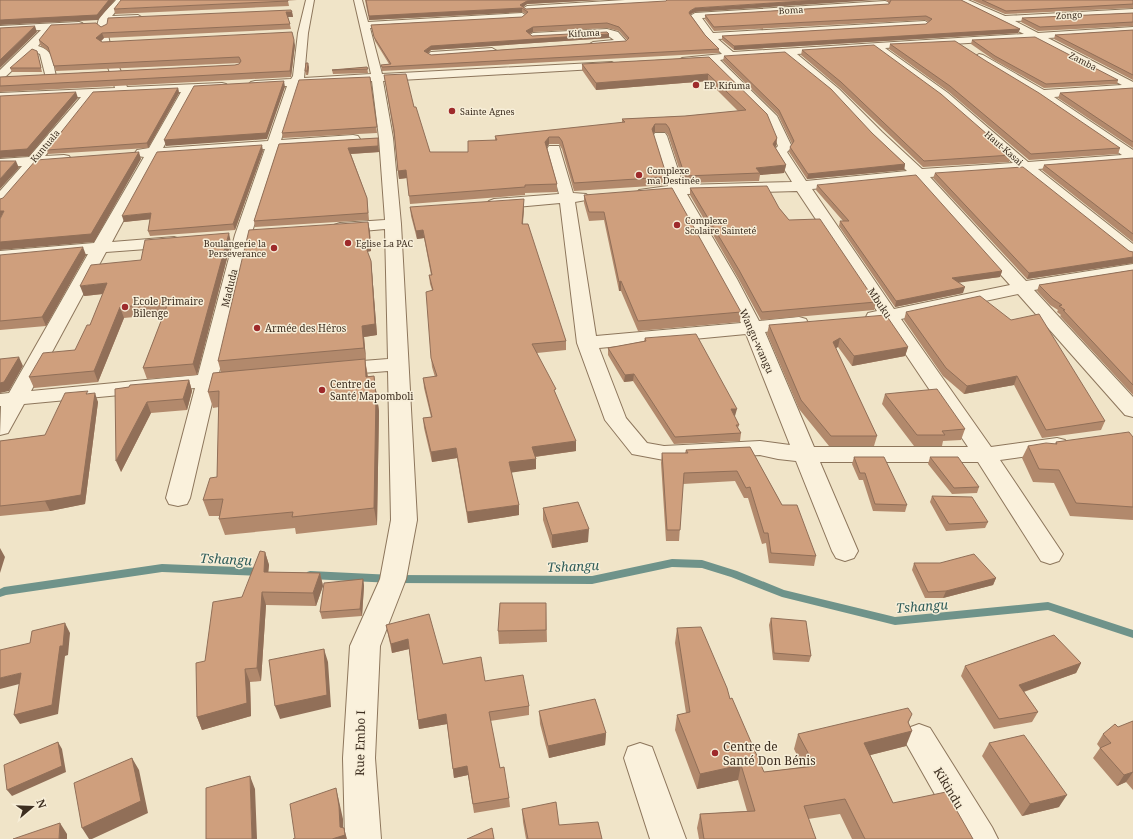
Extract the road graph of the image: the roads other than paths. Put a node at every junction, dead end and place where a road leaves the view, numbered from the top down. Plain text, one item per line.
1 (121, 0) edge
2 (358, 0) edge
3 (366, 0) edge
4 (576, 0) edge
5 (666, 0) edge
6 (960, 0) edge
7 (516, 4) edge
8 (725, 4) edge
9 (885, 4) edge
10 (307, 7) edge
11 (542, 8) junction
12 (1133, 12) edge
13 (737, 13) junction
14 (908, 16) edge
15 (151, 17) edge
16 (1004, 19) junction
17 (420, 21) junction
18 (98, 23) junction
19 (527, 23) junction
20 (365, 25) junction
21 (49, 27) junction
22 (0, 29) edge
23 (1133, 30) edge
24 (772, 32) junction
25 (945, 32) edge
26 (1109, 32) junction
27 (424, 35) edge
28 (1035, 35) junction
29 (710, 36) junction
30 (960, 40) junction
31 (1133, 42) edge
32 (874, 45) junction
33 (581, 46) edge
34 (31, 47) junction
35 (542, 48) edge
36 (502, 50) edge
37 (788, 52) junction
38 (730, 55) junction
39 (712, 59) junction
40 (672, 62) edge
41 (624, 64) edge
42 (121, 72) junction
43 (103, 74) edge
44 (441, 74) junction
45 (35, 76) edge
46 (0, 77) edge
47 (14, 77) edge
48 (377, 78) junction
49 (232, 79) edge
50 (294, 82) junction
51 (246, 84) edge
52 (1133, 87) edge
53 (189, 88) junction
54 (122, 90) junction
55 (91, 92) junction
56 (1042, 94) junction
57 (0, 97) edge
58 (660, 136) dead end
59 (374, 138) junction
60 (273, 144) junction
61 (554, 149) dead end
62 (153, 153) junction
63 (130, 154) edge
64 (1133, 157) edge
65 (78, 158) edge
66 (33, 161) junction
67 (0, 164) edge
68 (1025, 166) junction
69 (919, 174) junction
70 (801, 186) junction
71 (677, 190) junction
72 (631, 194) edge
73 (591, 197) edge
74 (568, 198) junction
75 (0, 201) edge
76 (484, 204) edge
77 (397, 215) junction
78 (322, 230) edge
79 (190, 240) edge
80 (99, 249) junction
81 (1133, 252) edge
82 (0, 256) edge
83 (1133, 269) edge
84 (1023, 287) junction
85 (888, 316) junction
86 (858, 318) edge
87 (813, 322) edge
88 (753, 327) junction
89 (587, 343) junction
90 (399, 364) junction
91 (322, 370) edge
92 (237, 378) edge
93 (206, 380) junction
94 (8, 399) edge
95 (1133, 410) edge
96 (0, 428) edge
97 (1078, 442) edge
98 (805, 454) junction
99 (985, 455) junction
100 (178, 498) dead end
101 (845, 551) dead end
102 (1050, 554) dead end
103 (919, 738) dead end
104 (640, 758) dead end
105 (363, 839) edge
106 (668, 839) edge
107 (980, 839) edge

1 - 18 street
2 - 3 street
2 - 20 street, Rue Embo I
4 - 11 street
5 - 11 street
6 - 16 street, Zongo
7 - 19 street
8 - 13 street
9 - 13 street, Boma
10 - 50 street, Maduda
11 - 19 street
12 - 16 street, Zongo
13 - 24 street
13 - 29 street, Boma
14 - 24 street
15 - 18 street
16 - 28 street, Zongo
17 - 19 street, Kifuma
17 - 20 street, Kifuma
17 - 27 street
18 - 21 street
18 - 42 street
19 - 33 street, Kifuma
19 - 35 street
20 - 48 street, Rue Embo I
21 - 22 street
21 - 34 street
23 - 26 street
24 - 29 street
25 - 30 street
26 - 28 street
26 - 31 street
28 - 30 street
28 - 52 street, Zamba
29 - 38 street
30 - 32 street
30 - 56 street
32 - 37 street
32 - 68 street, Haut-Kasai
34 - 45 street
34 - 46 street
36 - 44 street
37 - 38 street
37 - 69 street
38 - 39 street
39 - 40 street
39 - 70 street, Mbuku
41 - 44 street
42 - 43 street
42 - 54 street
44 - 48 street
46 - 47 street
48 - 50 street
48 - 59 street, Rue Embo I
49 - 53 street
50 - 51 street
50 - 60 street, Maduda
52 - 56 street
53 - 54 street
53 - 62 street
54 - 55 street
55 - 57 street
55 - 66 street, Kuntuala
56 - 64 street
58 - 71 street, Wangu-wangu
59 - 60 street
59 - 77 street, Rue Embo I
60 - 62 street
60 - 93 street, Maduda
61 - 74 street
62 - 63 street
62 - 80 street
64 - 68 street
65 - 66 street
66 - 67 street
66 - 75 street, Kuntuala
68 - 69 street
68 - 81 street, Haut-Kasai
69 - 70 street
69 - 84 street
70 - 71 street
70 - 85 street, Mbuku
71 - 72 street
71 - 88 street, Wangu-wangu
73 - 74 street
74 - 76 street
74 - 89 street
77 - 78 street
77 - 90 street, Rue Embo I
79 - 80 street
80 - 82 street
80 - 94 street
83 - 84 street
84 - 85 street
84 - 95 street
85 - 86 street
85 - 99 street, Mbuku
87 - 88 street
88 - 89 street
88 - 98 street, Wangu-wangu
89 - 98 street
90 - 91 street
90 - 105 street, Rue Embo I
92 - 93 street
93 - 94 street
93 - 100 street, Maduda
94 - 96 street
97 - 99 street
98 - 99 street
98 - 101 street, Wangu-wangu
99 - 102 street, Mbuku
103 - 107 street, Kikindu
104 - 106 street

